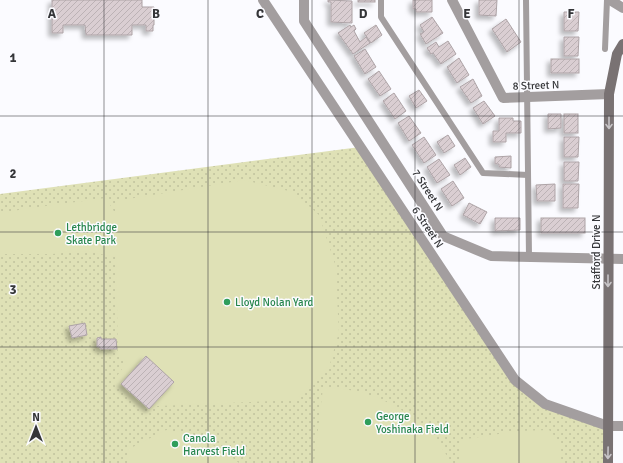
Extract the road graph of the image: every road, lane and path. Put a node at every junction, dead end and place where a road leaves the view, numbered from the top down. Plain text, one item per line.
1 (263, 0) edge
2 (304, 0) edge
3 (381, 0) edge
4 (452, 0) edge
5 (526, 0) edge
6 (608, 0) edge
7 (623, 8) edge
8 (623, 44) edge
9 (605, 49) dead end
10 (609, 94) junction
11 (526, 98) junction
12 (528, 174) junction
13 (529, 256) junction
14 (608, 259) junction
15 (623, 259) edge
16 (608, 426) junction
17 (623, 426) edge
18 (608, 463) edge

1 - 16 street, 6 Street N
2 - 13 street, 7 Street N
3 - 12 lane
4 - 11 street, 8 Street N
5 - 11 lane
6 - 7 street
6 - 9 lane
8 - 10 main road, Stafford Drive N
10 - 11 street, 8 Street N
10 -> 14 main road, Stafford Drive N
11 - 12 lane
12 - 13 lane
13 - 14 street, 7 Street N
14 - 15 street, 7 Street N
14 -> 16 main road, Stafford Drive N
16 - 17 street, 6 Street N
16 -> 18 main road, Stafford Drive N

